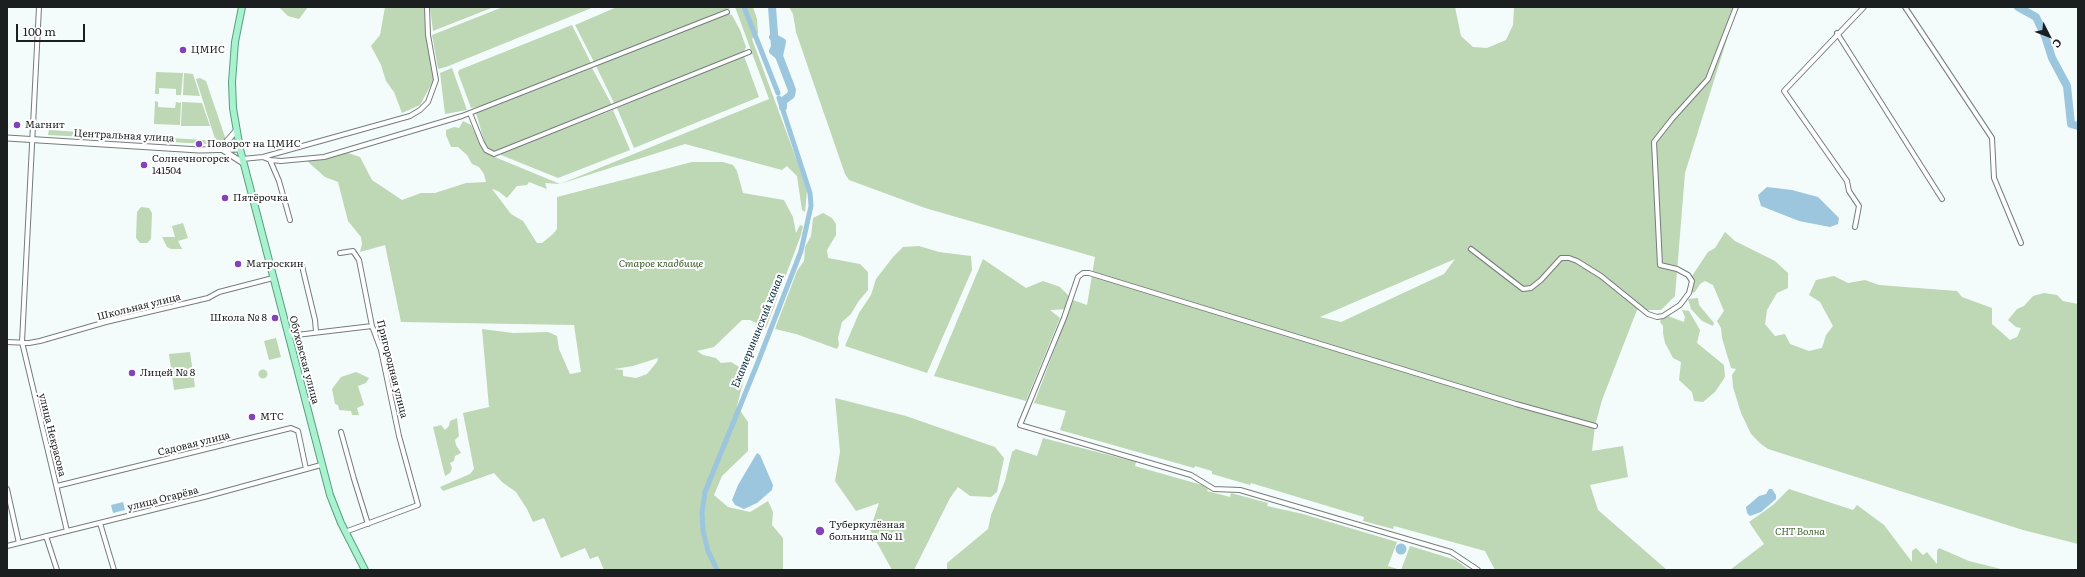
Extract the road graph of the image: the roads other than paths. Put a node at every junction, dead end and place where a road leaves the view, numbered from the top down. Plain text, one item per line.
1 (39, 7) edge
2 (242, 7) edge
3 (427, 7) edge
4 (1736, 7) edge
5 (1864, 7) edge
6 (1904, 7) edge
7 (727, 12) dead end
8 (1837, 33) junction
9 (749, 52) dead end
10 (470, 113) junction
11 (236, 131) junction
12 (7, 138) edge
13 (31, 139) junction
14 (220, 149) junction
15 (240, 149) junction
16 (263, 156) junction
17 (270, 160) junction
18 (243, 161) junction
19 (1942, 199) dead end
20 (290, 220) dead end
21 (1855, 227) dead end
22 (2021, 243) dead end
23 (1471, 249) dead end
24 (340, 253) dead end
25 (302, 266) dead end
26 (273, 278) junction
27 (372, 326) junction
28 (316, 332) junction
29 (288, 336) junction
30 (7, 342) edge
31 (22, 342) junction
32 (1594, 426) dead end
33 (341, 432) dead end
34 (321, 465) junction
35 (306, 469) junction
36 (57, 486) junction
37 (7, 490) edge
38 (100, 523) junction
39 (368, 524) junction
40 (67, 531) junction
41 (345, 532) junction
42 (46, 536) junction
43 (19, 543) junction
44 (7, 546) edge
45 (57, 570) edge
46 (114, 570) edge
47 (364, 570) edge
48 (1478, 570) edge

1 - 13 street, улица Некрасова
2 - 11 main road, Обуховская улица
3 - 16 street
4 - 23 street
5 - 8 street
6 - 22 street
7 - 10 street
8 - 19 street
8 - 21 street
9 - 10 street
10 - 17 street
11 - 14 street
11 - 15 main road, Обуховская улица
12 - 13 street, Центральная улица
13 - 14 street, Центральная улица
13 - 31 street, улица Некрасова
14 - 15 street, Центральная улица
14 - 18 street
15 - 18 main road, Обуховская улица
16 - 17 street
16 - 18 street
17 - 20 street
18 - 26 main road, Обуховская улица
24 - 27 street, Пригородная улица
25 - 28 street
26 - 29 main road, Обуховская улица
26 - 31 street, Школьная улица
27 - 28 street
27 - 39 street, Пригородная улица
28 - 29 street
29 - 34 main road, Обуховская улица
30 - 31 street, Школьная улица
31 - 36 street, улица Некрасова
32 - 48 street
33 - 39 street
34 - 35 street, улица Огарёва
34 - 41 main road, Обуховская улица
35 - 36 street, Садовая улица
35 - 38 street, улица Огарёва
36 - 40 street, улица Некрасова
37 - 43 street
38 - 40 street, улица Огарёва
38 - 46 street
39 - 41 street
40 - 42 street, улица Огарёва
41 - 47 main road, Обуховская улица
42 - 43 street, улица Огарёва
42 - 45 street
43 - 44 street, улица Огарёва

